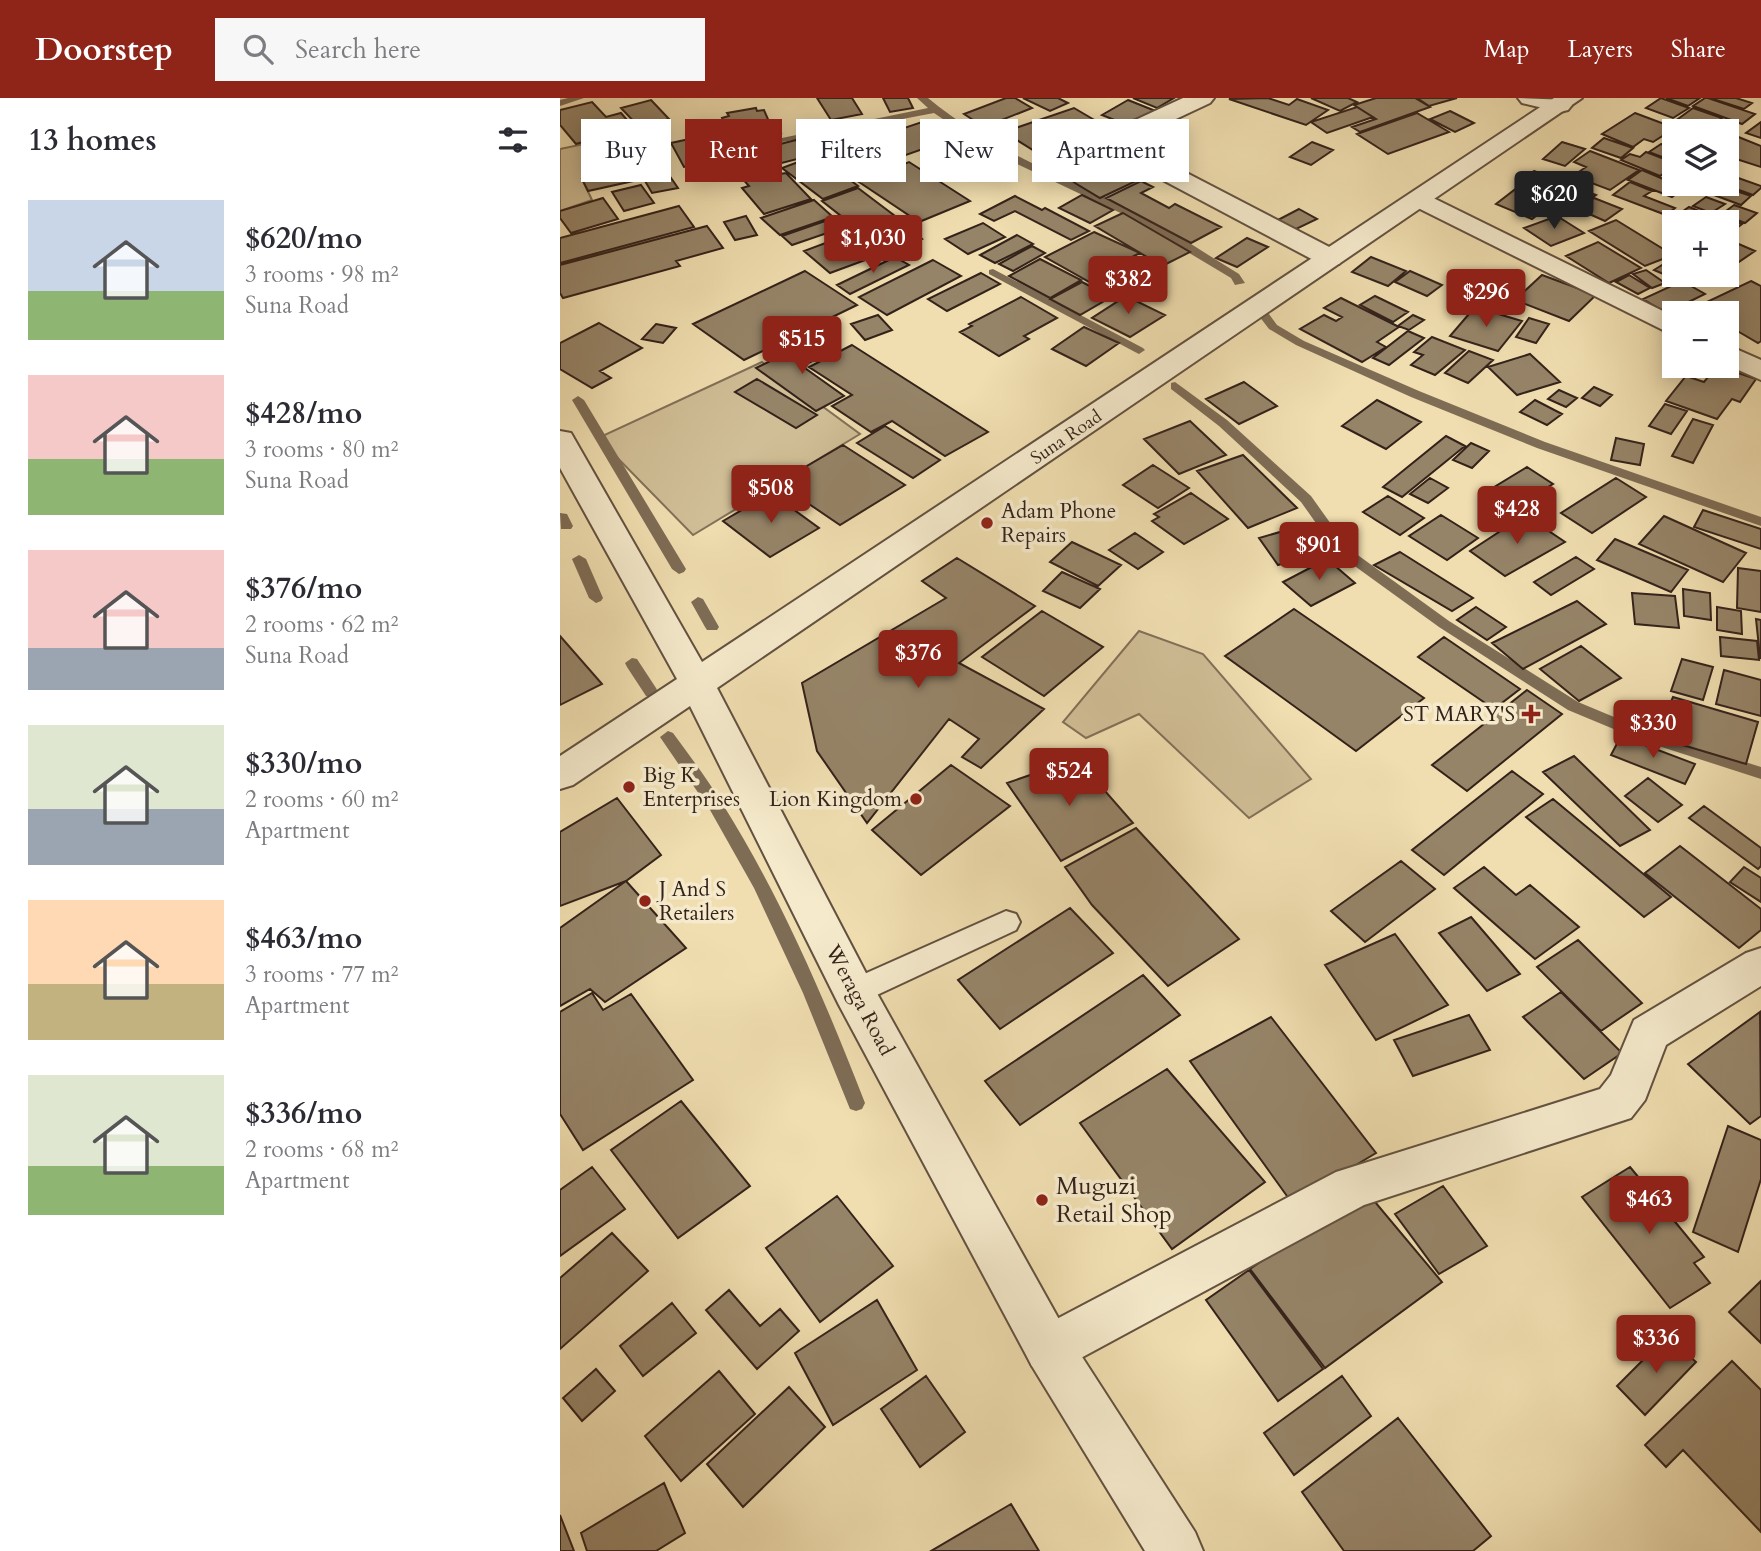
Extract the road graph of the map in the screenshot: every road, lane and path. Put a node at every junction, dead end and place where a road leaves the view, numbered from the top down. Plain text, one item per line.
1 (1202, 98) edge
2 (1530, 98) edge
3 (1565, 101) edge
4 (1156, 119) edge
5 (1185, 182) edge
6 (1419, 199) junction
7 (1330, 258) junction
8 (1662, 321) edge
9 (1739, 360) edge
10 (1761, 371) edge
11 (560, 440) edge
12 (697, 684) junction
13 (560, 775) edge
14 (1006, 922) dead end
15 (1761, 965) edge
16 (854, 992) junction
17 (1049, 1349) junction
18 (1176, 1551) edge

1 - 4 street
2 - 3 street
3 - 6 street, Suna Road
5 - 7 street
6 - 7 street, Suna Road
6 - 8 street
7 - 12 street, Suna Road
9 - 10 street
11 - 12 street, Weraga Road
12 - 13 street, Suna Road
12 - 16 street, Weraga Road
14 - 16 lane
15 - 17 street
16 - 17 street, Weraga Road
17 - 18 street, Weraga Road

